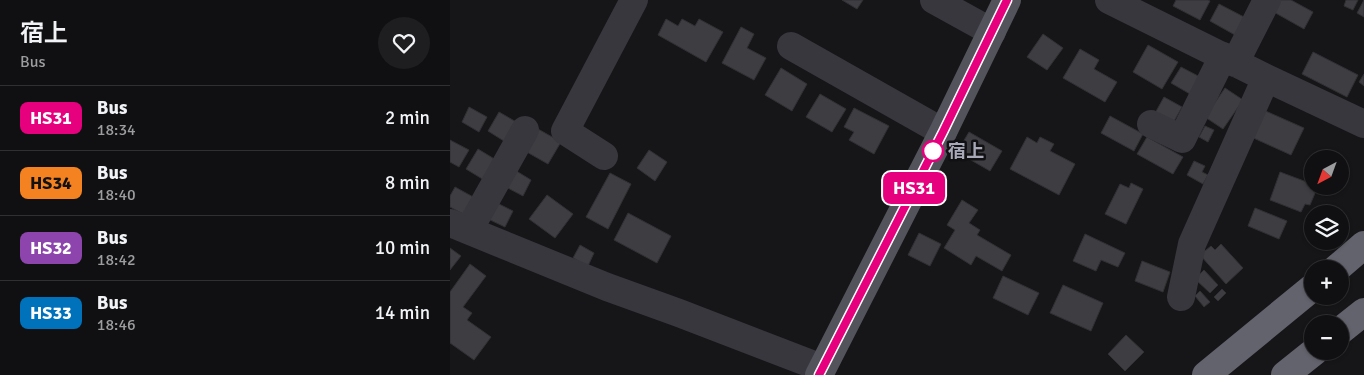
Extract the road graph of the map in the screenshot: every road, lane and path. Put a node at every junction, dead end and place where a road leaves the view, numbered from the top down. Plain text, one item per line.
1 (634, 0) edge
2 (934, 0) edge
3 (1007, 0) edge
4 (1109, 0) edge
5 (1267, 0) edge
6 (992, 32) junction
7 (791, 46) dead end
8 (1229, 59) junction
9 (1266, 78) junction
10 (1151, 124) dead end
11 (1364, 124) edge
12 (525, 130) dead end
13 (943, 132) junction
14 (604, 156) dead end
15 (459, 226) edge
16 (1364, 245) edge
17 (1346, 260) edge
18 (1304, 295) edge
19 (1181, 297) dead end
20 (1364, 312) edge
21 (1349, 324) edge
22 (1304, 360) edge
23 (821, 372) edge
24 (1206, 375) edge
25 (1286, 375) edge

1 - 14 street
2 - 6 street
3 - 6 main road
4 - 8 street
5 - 8 street
6 - 13 main road
7 - 13 street
8 - 9 street
8 - 10 street
9 - 11 street
9 - 19 street
12 - 15 street
13 - 23 main road
15 - 23 street
16 - 17 highway
18 - 24 highway
20 - 21 highway
22 - 25 highway

